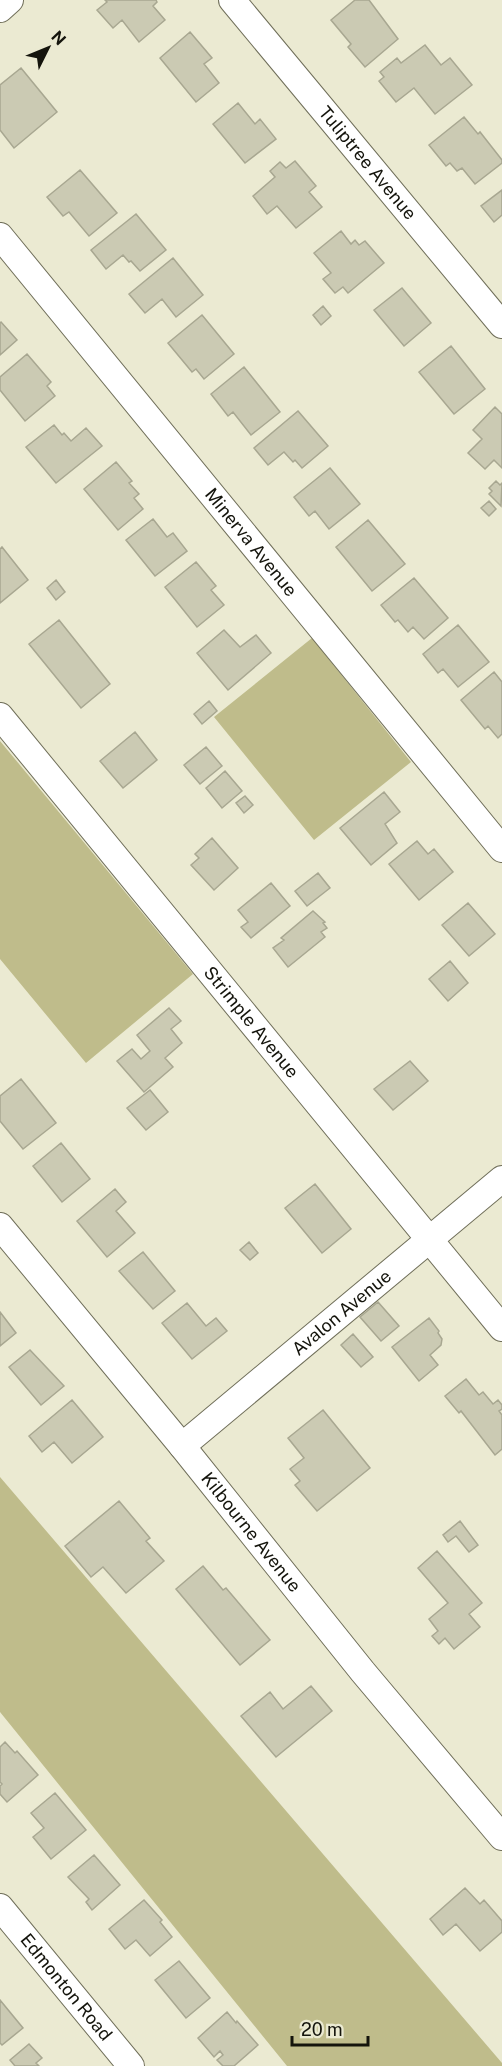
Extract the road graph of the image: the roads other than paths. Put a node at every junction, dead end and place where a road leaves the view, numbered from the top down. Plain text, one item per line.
1 (10, 0) edge
2 (232, 0) edge
3 (0, 9) edge
4 (0, 236) edge
5 (502, 325) edge
6 (0, 716) edge
7 (502, 849) edge
8 (502, 1179) edge
9 (0, 1226) edge
10 (430, 1241) junction
11 (502, 1328) edge
12 (182, 1446) junction
13 (502, 1838) edge
14 (0, 1907) edge
15 (131, 2066) edge

1 - 3 street
2 - 5 street, Tuliptree Avenue
4 - 7 street, Minerva Avenue
6 - 10 street, Strimple Avenue
8 - 10 street, Avalon Avenue
9 - 12 street, Kilbourne Avenue
10 - 11 street, Strimple Avenue
10 - 12 street, Avalon Avenue
12 - 13 street, Kilbourne Avenue
14 - 15 street, Edmonton Road

